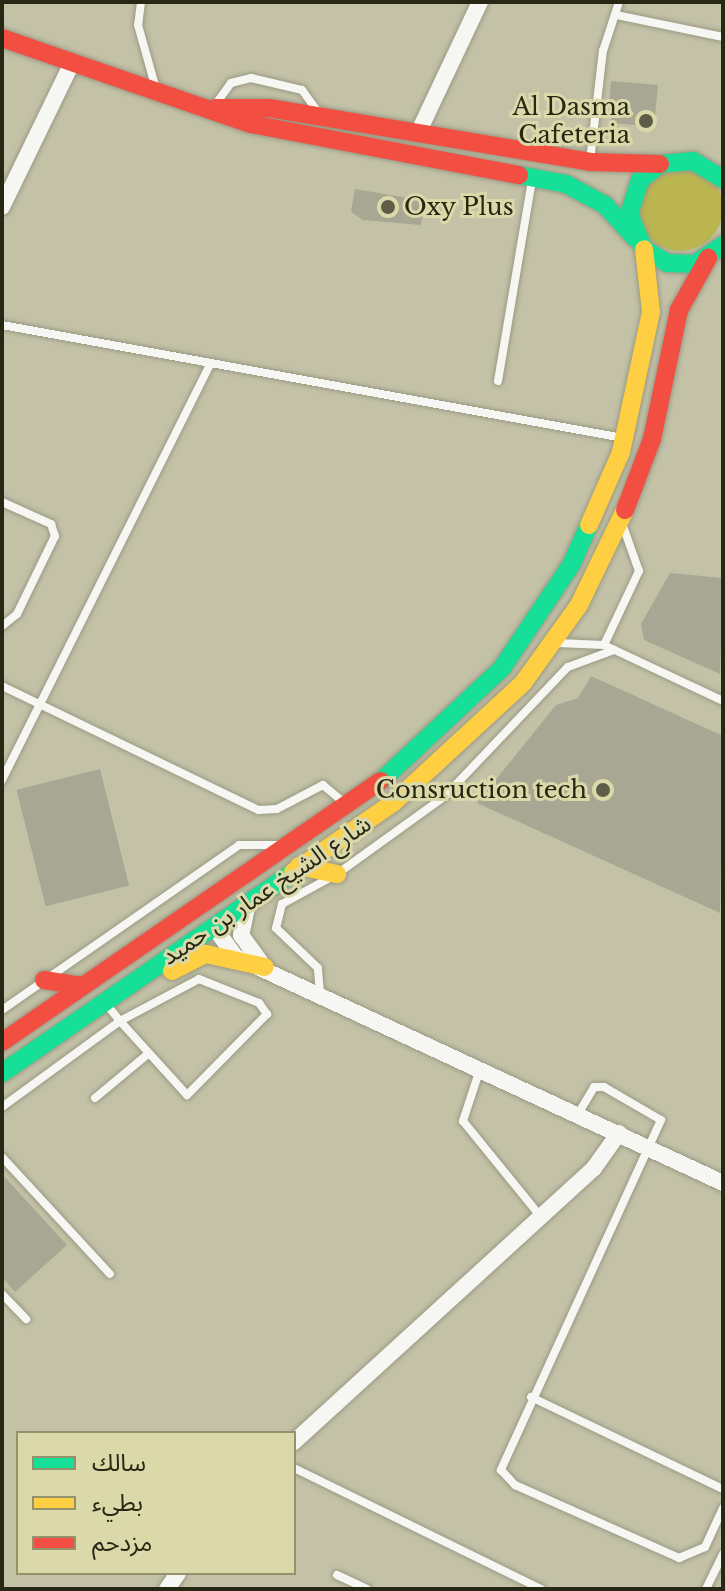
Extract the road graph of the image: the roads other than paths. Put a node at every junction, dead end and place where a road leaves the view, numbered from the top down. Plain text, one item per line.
1 (141, 2) edge
2 (619, 2) edge
3 (477, 4) edge
4 (616, 15) junction
5 (723, 37) edge
6 (2, 38) edge
7 (70, 67) junction
8 (155, 95) junction
9 (214, 108) junction
10 (321, 116) junction
11 (419, 131) junction
12 (590, 162) junction
13 (660, 164) junction
14 (532, 177) junction
15 (722, 178) edge
16 (2, 207) edge
17 (640, 244) junction
18 (718, 250) edge
19 (2, 325) edge
20 (211, 363) junction
21 (498, 381) dead end
22 (625, 439) junction
23 (2, 502) edge
24 (621, 521) junction
25 (2, 626) edge
26 (554, 645) junction
27 (604, 645) junction
28 (614, 650) junction
29 (2, 686) edge
30 (723, 701) edge
31 (39, 704) junction
32 (2, 780) edge
33 (348, 806) junction
34 (325, 820) junction
35 (287, 846) junction
36 (299, 866) junction
37 (337, 874) junction
38 (248, 902) junction
39 (214, 927) junction
40 (265, 967) junction
41 (44, 980) junction
42 (82, 986) junction
43 (320, 993) junction
44 (106, 1000) junction
45 (2, 1010) edge
46 (120, 1021) junction
47 (2, 1042) edge
48 (148, 1054) junction
49 (480, 1068) junction
50 (2, 1073) edge
51 (95, 1098) dead end
52 (2, 1107) edge
53 (578, 1114) junction
54 (619, 1133) junction
55 (651, 1147) junction
56 (2, 1157) edge
57 (723, 1183) edge
58 (541, 1217) junction
59 (110, 1274) dead end
60 (2, 1294) edge
61 (26, 1319) dead end
62 (531, 1397) junction
63 (296, 1440) edge
64 (296, 1469) edge
65 (723, 1489) edge
66 (723, 1508) edge
67 (723, 1554) edge
68 (337, 1575) dead end
69 (367, 1589) edge
70 (541, 1589) edge
71 (706, 1589) edge

1 - 8 lane
2 - 4 lane
3 - 11 street
4 - 5 lane
4 - 12 lane
6 - 7 street
7 - 8 street
7 - 16 street
8 - 9 street
9 - 10 street
9 - 10 lane
9 - 14 street
10 - 11 street
11 - 12 street
12 - 13 street
13 - 15 street
13 - 17 street, شارع الشيخ عمار بن حميد
14 - 17 street
14 - 21 lane
17 - 18 street
17 - 22 street, شارع الشيخ عمار بن حميد
18 - 24 street, شارع الشيخ عمار بن حميد
19 - 20 lane
20 - 22 lane
20 - 31 lane
22 - 33 street, شارع الشيخ عمار بن حميد
23 - 25 lane
24 - 26 street, شارع الشيخ عمار بن حميد
24 - 27 lane
26 - 27 lane
26 - 36 street, شارع الشيخ عمار بن حميد
27 - 28 lane
28 - 30 lane
28 - 37 lane
29 - 31 lane
31 - 32 lane
31 - 33 lane
33 - 34 street, شارع الشيخ عمار بن حميد
34 - 35 street, شارع الشيخ عمار بن حميد
34 - 39 street
35 - 41 lane
35 - 42 street, شارع الشيخ عمار بن حميد
36 - 37 street
36 - 38 street, شارع الشيخ عمار بن حميد
37 - 43 lane
38 - 39 street, شارع الشيخ عمار بن حميد
38 - 40 street
39 - 40 street
39 - 44 street, شارع الشيخ عمار بن حميد
40 - 43 street
40 - 44 street
41 - 42 street
41 - 45 lane
42 - 47 street, شارع الشيخ عمار بن حميد
43 - 49 street
44 - 46 lane
44 - 50 street, شارع الشيخ عمار بن حميد
46 - 48 lane
46 - 48 lane
46 - 52 lane
48 - 51 lane
49 - 53 street
49 - 58 lane
53 - 54 street
53 - 55 lane
54 - 55 street
54 - 58 street
55 - 57 street
55 - 62 lane
56 - 59 lane
58 - 63 street
60 - 61 lane
62 - 65 lane
62 - 66 lane
64 - 70 lane
67 - 71 lane
68 - 69 lane

